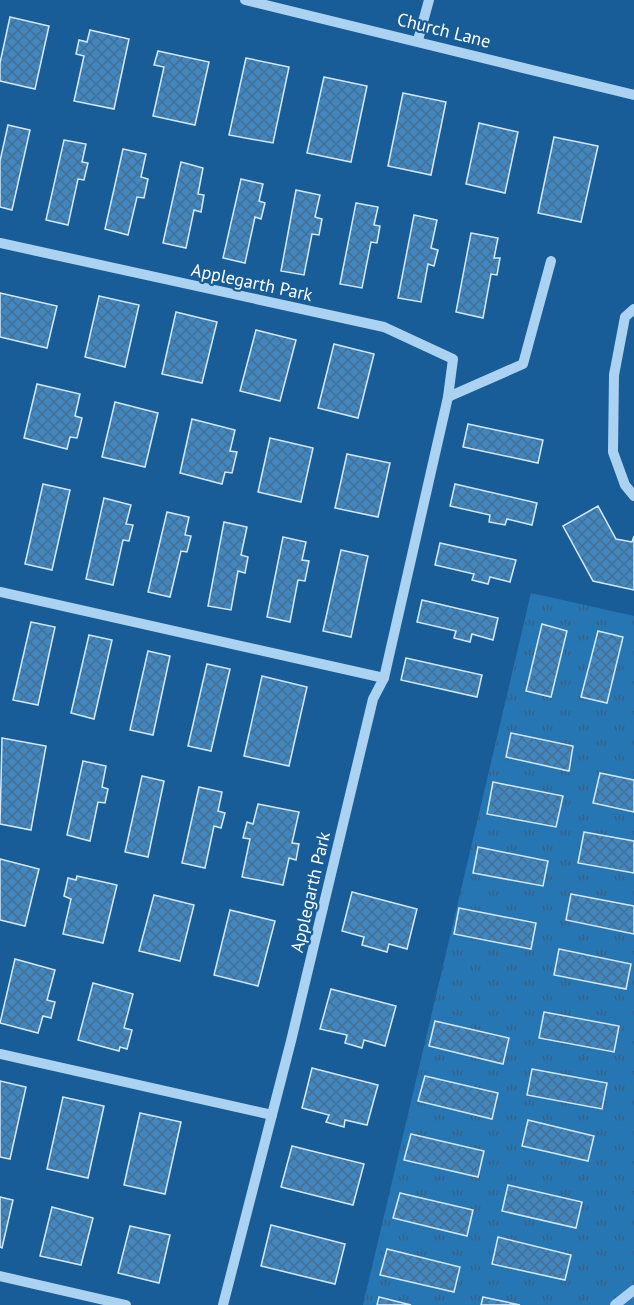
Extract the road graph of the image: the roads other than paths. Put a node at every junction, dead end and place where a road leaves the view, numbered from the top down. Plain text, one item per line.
1 (245, 0) edge
2 (429, 0) edge
3 (418, 40) junction
4 (634, 95) edge
5 (0, 243) edge
6 (551, 261) dead end
7 (634, 309) edge
8 (448, 397) junction
9 (634, 495) edge
10 (0, 592) edge
11 (384, 678) junction
12 (0, 1053) edge
13 (272, 1115) junction
14 (0, 1276) edge
15 (634, 1290) edge
16 (126, 1305) edge
17 (223, 1305) edge
18 (615, 1305) edge

1 - 3 street, Church Lane
2 - 3 street
3 - 4 street, Church Lane
5 - 8 street, Applegarth Park
6 - 8 street
7 - 9 street
8 - 11 street, Applegarth Park
10 - 11 street
11 - 13 street, Applegarth Park
12 - 13 street
13 - 17 street, Applegarth Park
14 - 16 street
15 - 18 street

